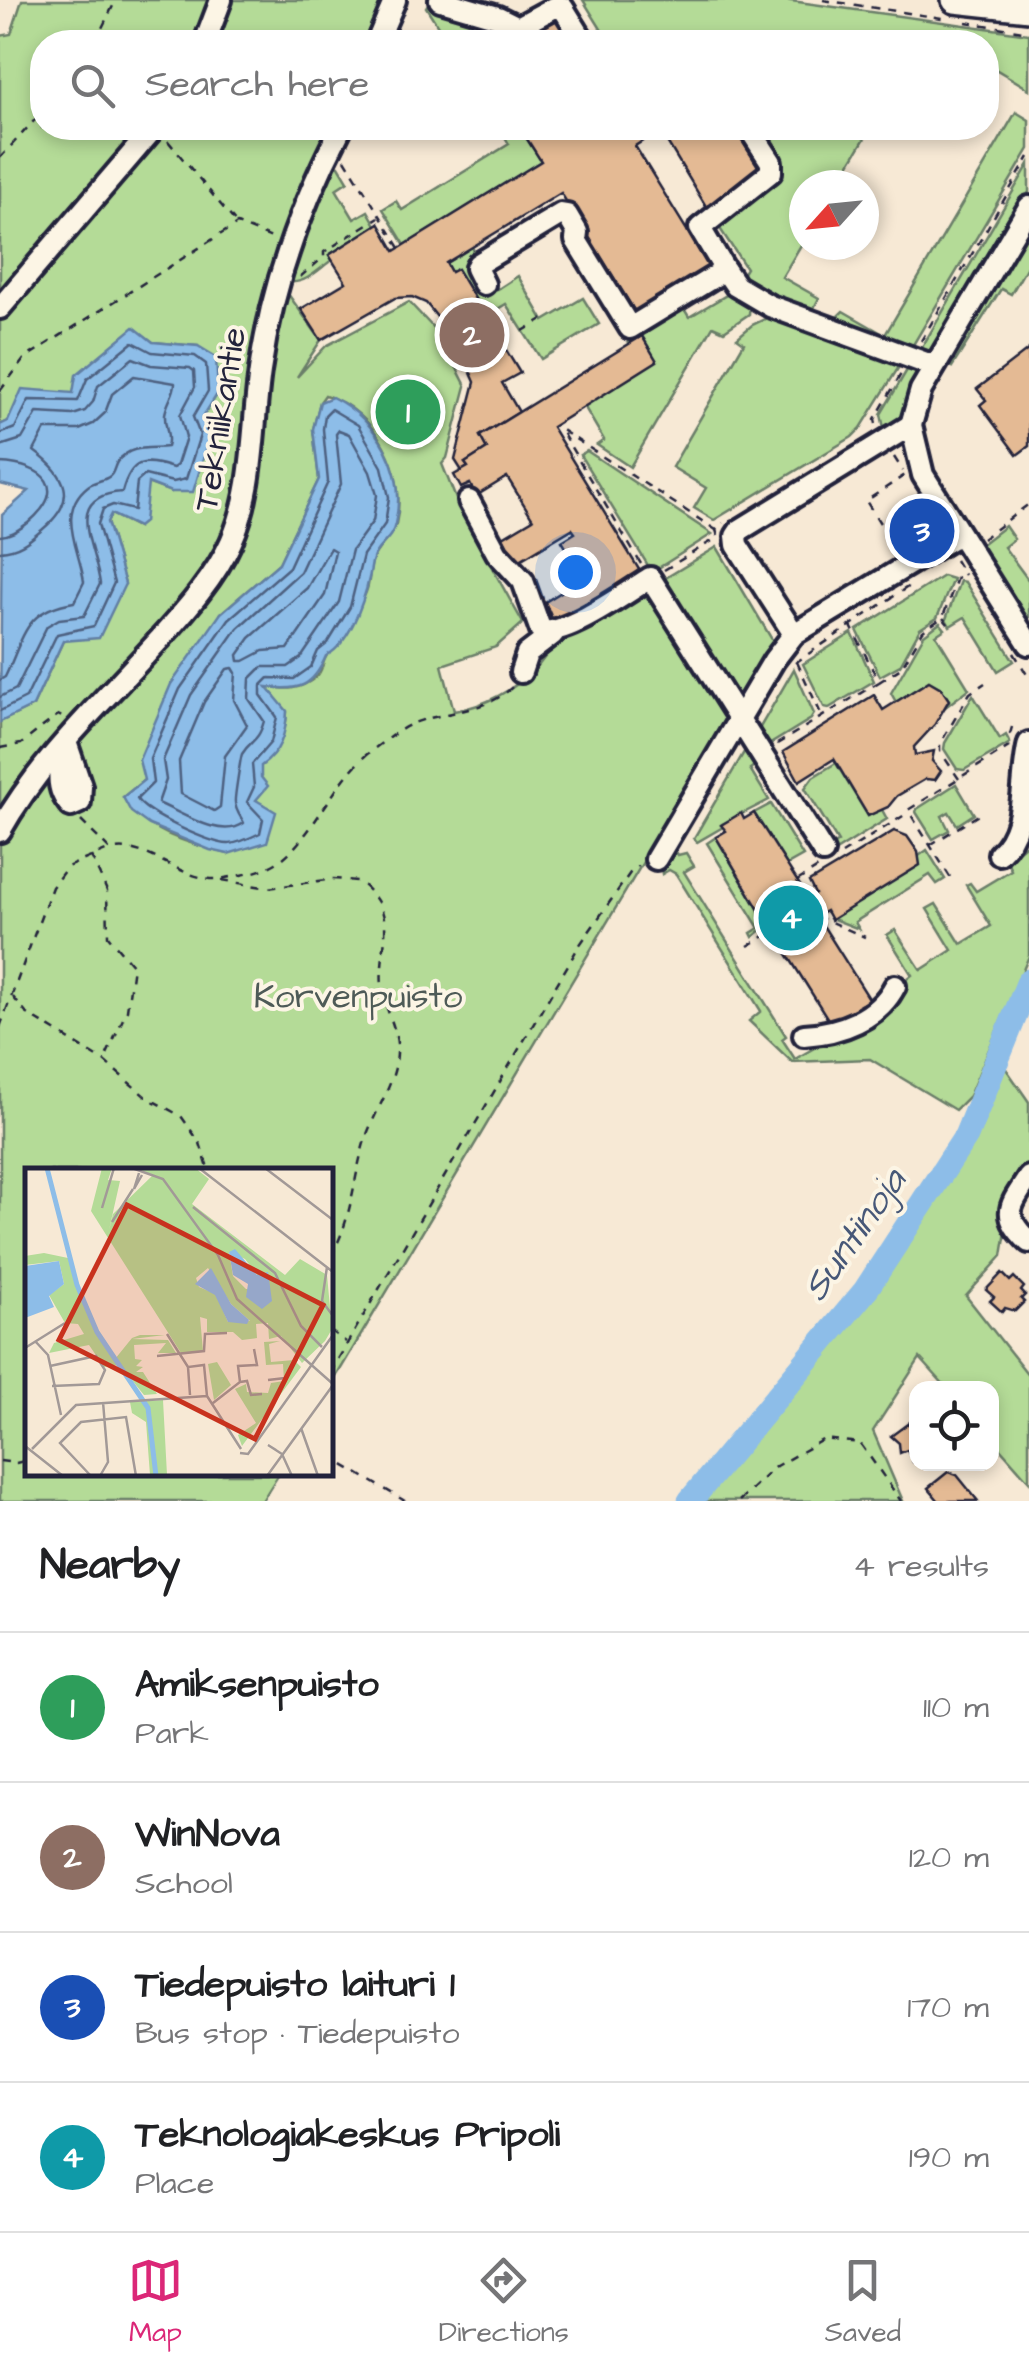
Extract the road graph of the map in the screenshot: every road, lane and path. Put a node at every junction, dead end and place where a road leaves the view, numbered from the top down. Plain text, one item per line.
1 (116, 0) edge
2 (221, 0) edge
3 (395, 0) edge
4 (440, 0) edge
5 (823, 0) edge
6 (956, 0) edge
7 (1029, 8) edge
8 (100, 30) edge
9 (210, 30) edge
10 (382, 30) edge
11 (576, 30) edge
12 (1029, 32) edge
13 (30, 125) edge
14 (155, 140) edge
15 (166, 140) edge
16 (335, 140) edge
17 (757, 140) edge
18 (342, 153) dead end
19 (0, 158) edge
20 (1029, 158) edge
21 (1029, 207) edge
22 (380, 216) junction
23 (237, 224) junction
24 (289, 246) junction
25 (400, 248) dead end
26 (725, 270) junction
27 (283, 284) junction
28 (484, 284) dead end
29 (0, 308) edge
30 (543, 319) dead end
31 (523, 331) dead end
32 (910, 358) junction
33 (934, 366) junction
34 (0, 392) edge
35 (912, 425) junction
36 (885, 441) junction
37 (905, 475) junction
38 (910, 483) dead end
39 (469, 501) dead end
40 (1029, 504) edge
41 (733, 516) dead end
42 (716, 530) junction
43 (958, 541) junction
44 (906, 566) junction
45 (960, 570) junction
46 (650, 578) junction
47 (968, 578) dead end
48 (943, 617) junction
49 (851, 624) junction
50 (953, 630) dead end
51 (553, 634) junction
52 (794, 634) junction
53 (1020, 646) edge
54 (797, 660) junction
55 (788, 669) dead end
56 (521, 672) joint
57 (1029, 678) edge
58 (879, 682) junction
59 (986, 683) dead end
60 (822, 716) junction
61 (739, 720) junction
62 (82, 724) junction
63 (1012, 727) dead end
64 (66, 742) junction
65 (1029, 743) edge
66 (0, 748) edge
67 (761, 753) junction
68 (959, 779) junction
69 (72, 806) joint
70 (909, 812) junction
71 (980, 814) dead end
72 (0, 832) edge
73 (930, 846) junction
74 (110, 850) junction
75 (823, 852) dead end
76 (660, 853) joint
77 (999, 854) dead end
78 (91, 856) junction
79 (950, 876) dead end
80 (219, 880) junction
81 (797, 882) dead end
82 (817, 916) dead end
83 (778, 928) dead end
84 (864, 937) dead end
85 (748, 946) dead end
86 (895, 986) dead end
87 (13, 997) junction
88 (0, 1027) edge
89 (804, 1035) dead end
90 (104, 1062) junction
91 (208, 1168) edge
92 (1029, 1176) edge
93 (1029, 1242) edge
94 (332, 1253) edge
95 (332, 1333) edge
96 (348, 1342) junction
97 (332, 1369) edge
98 (332, 1459) edge
99 (0, 1461) edge
100 (25, 1461) edge
101 (405, 1501) edge
102 (739, 1501) edge
103 (901, 1501) edge

1 - 8 path
2 - 9 street
3 - 10 street
4 - 11 street
5 - 12 path
6 - 7 main road
13 - 19 path
14 - 29 street
15 - 23 path
16 - 24 street, Tekniikantie
17 - 26 street
18 - 22 path
20 - 32 path
21 - 33 street
22 - 25 path
22 - 27 path
23 - 24 path
23 - 34 path
24 - 27 street, Tekniikantie
26 - 28 street
26 - 32 street
27 - 62 street, Tekniikantie
30 - 31 path
32 - 33 street
32 - 36 path
33 - 35 street
35 - 36 street
35 - 43 street
36 - 37 path
36 - 52 street
37 - 38 path
37 - 44 path
39 - 51 street
40 - 43 path
41 - 42 path
42 - 46 path
42 - 46 path
43 - 44 street
43 - 45 path
43 - 53 street
44 - 49 path
44 - 52 street
45 - 47 path
45 - 48 path
46 - 51 street
46 - 61 street
48 - 50 path
48 - 58 path
49 - 54 path
49 - 58 path
51 - 56 street
52 - 61 street
53 - 57 path
54 - 55 path
54 - 60 path
56 - 80 path
58 - 60 path
59 - 68 path
60 - 67 path
61 - 67 street
61 - 76 street
62 - 64 street, Tekniikantie
62 - 66 path
63 - 68 path
64 - 69 street
64 - 72 street, Tekniikantie
65 - 77 street
67 - 75 street
68 - 70 path
69 - 74 path
70 - 73 path
70 - 81 path
71 - 73 path
73 - 79 path
74 - 78 path
74 - 80 path
76 - 96 path
78 - 87 path
78 - 90 path
80 - 94 path
82 - 84 path
83 - 85 path
86 - 89 street
87 - 88 path
87 - 90 path
90 - 91 path
92 - 93 street
95 - 96 path
96 - 97 path
98 - 101 path
99 - 100 path
102 - 103 path

